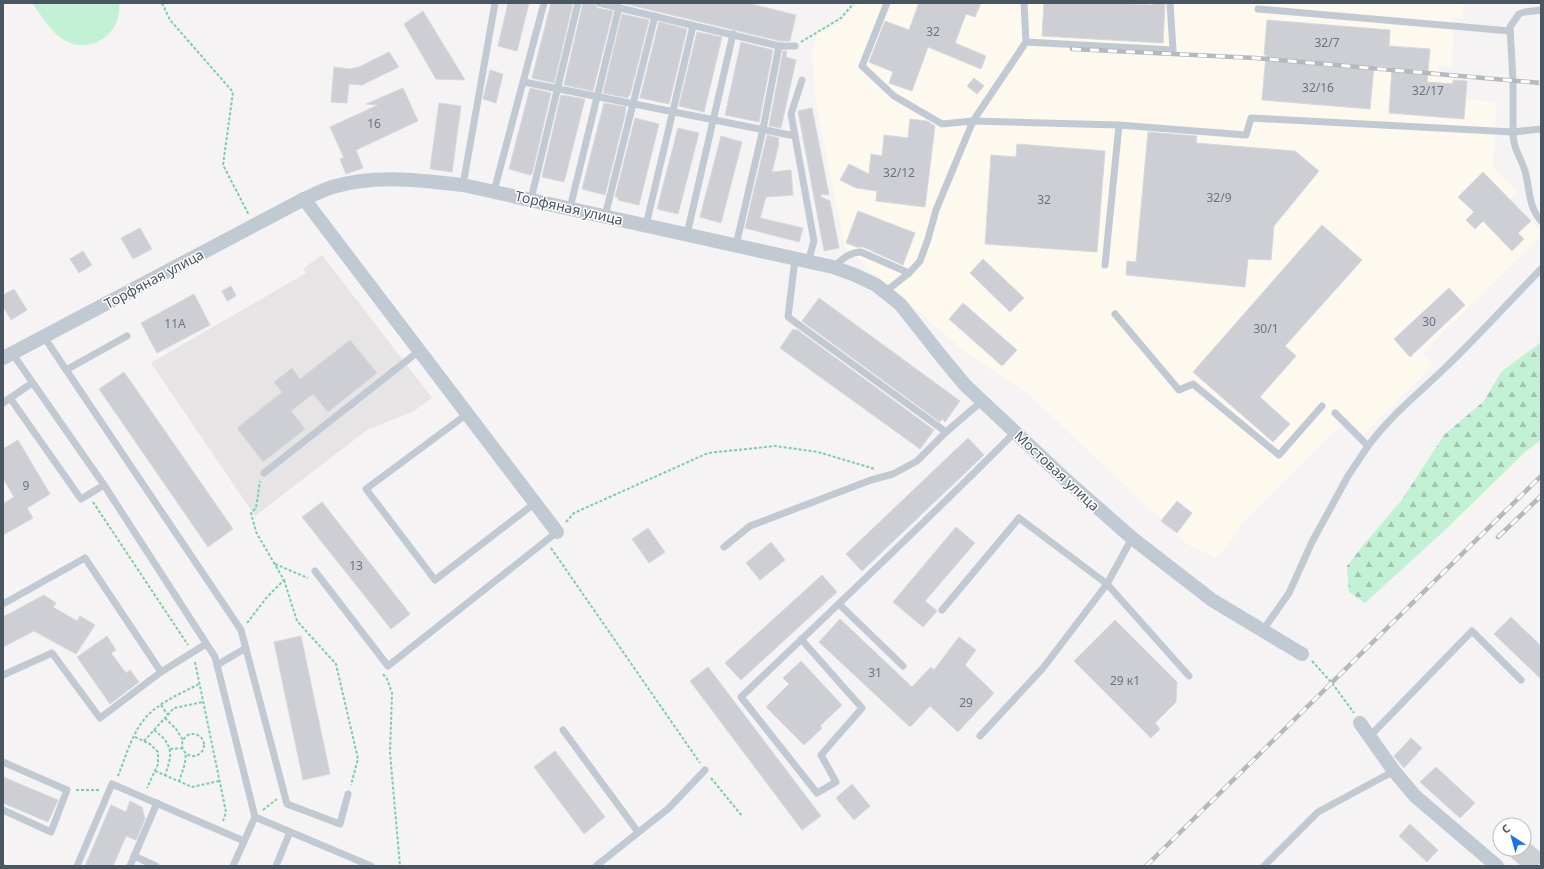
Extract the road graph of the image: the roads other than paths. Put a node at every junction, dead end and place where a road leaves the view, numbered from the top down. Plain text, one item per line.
1 (495, 3) edge
2 (544, 3) edge
3 (578, 3) edge
4 (598, 3) edge
5 (886, 3) edge
6 (1024, 3) edge
7 (1170, 3) edge
8 (619, 7) junction
9 (1258, 9) dead end
10 (1541, 10) edge
11 (655, 16) junction
12 (693, 26) junction
13 (1510, 31) junction
14 (734, 34) junction
15 (1026, 42) junction
16 (779, 46) junction
17 (795, 46) road end
18 (802, 80) dead end
19 (524, 82) junction
20 (558, 89) junction
21 (597, 97) junction
22 (633, 104) junction
23 (673, 112) junction
24 (713, 120) junction
25 (973, 121) junction
26 (1119, 125) junction
27 (1541, 129) edge
28 (763, 130) junction
29 (1513, 132) junction
30 (795, 136) junction
31 (463, 185) junction
32 (494, 191) junction
33 (304, 199) junction
34 (531, 199) junction
35 (570, 208) junction
36 (605, 216) junction
37 (1541, 221) edge
38 (646, 225) junction
39 (687, 234) junction
40 (736, 245) junction
41 (802, 260) junction
42 (1105, 265) dead end
43 (832, 267) junction
44 (1541, 269) edge
45 (908, 273) junction
46 (885, 292) junction
47 (1115, 314) dead end
48 (126, 336) dead end
49 (44, 337) junction
50 (419, 351) junction
51 (8, 356) edge
52 (66, 370) junction
53 (32, 383) junction
54 (10, 398) junction
55 (982, 401) junction
56 (3, 403) edge
57 (1322, 406) dead end
58 (1335, 413) dead end
59 (468, 414) junction
60 (946, 432) junction
61 (1015, 432) junction
62 (1368, 446) junction
63 (264, 473) road end
64 (104, 485) junction
65 (535, 503) junction
66 (552, 536) joint
67 (1132, 538) junction
68 (724, 547) dead end
69 (315, 571) dead end
70 (1106, 584) junction
71 (3, 604) edge
72 (839, 604) junction
73 (942, 610) dead end
74 (1263, 630) junction
75 (801, 639) junction
76 (206, 644) junction
77 (246, 648) junction
78 (1302, 654) road end
79 (217, 665) junction
80 (903, 666) dead end
81 (161, 672) junction
82 (3, 675) edge
83 (1189, 676) dead end
84 (1521, 680) dead end
85 (1360, 723) road end
86 (563, 730) dead end
87 (980, 736) dead end
88 (1370, 736) junction
89 (3, 762) edge
90 (705, 770) road end
91 (1394, 771) junction
92 (348, 794) road end
93 (158, 803) junction
94 (3, 810) edge
95 (255, 817) junction
96 (290, 832) junction
97 (638, 832) junction
98 (244, 840) junction
99 (134, 856) junction
100 (77, 866) edge
101 (130, 866) edge
102 (156, 866) edge
103 (233, 866) edge
104 (276, 866) edge
105 (371, 866) edge
106 (596, 866) edge
107 (1264, 866) edge
108 (1497, 866) edge

1 - 31 lane
2 - 19 lane
3 - 20 lane
4 - 8 lane
5 - 25 lane
6 - 15 lane
7 - 15 lane
8 - 11 lane
8 - 21 lane
9 - 13 lane
10 - 13 lane
11 - 12 lane
11 - 22 lane
12 - 14 lane
12 - 23 lane
13 - 29 lane
14 - 16 lane
14 - 24 lane
15 - 25 lane
16 - 17 lane
16 - 28 lane
18 - 30 lane
19 - 20 lane
19 - 32 lane
20 - 21 lane
20 - 34 lane
21 - 22 lane
21 - 35 lane
22 - 23 lane
22 - 36 lane
23 - 24 lane
23 - 38 lane
24 - 28 lane
24 - 39 lane
25 - 26 lane
25 - 45 lane
26 - 29 lane
26 - 42 lane
27 - 29 lane
28 - 30 lane
28 - 40 lane
29 - 37 lane
30 - 41 lane
31 - 32 street, Торфяная улица
31 - 33 street, Торфяная улица
32 - 34 street, Торфяная улица
33 - 49 street, Торфяная улица
33 - 50 street
34 - 35 street, Торфяная улица
35 - 36 street, Торфяная улица
36 - 38 street, Торфяная улица
38 - 39 street, Торфяная улица
39 - 40 street, Торфяная улица
40 - 41 street, Торфяная улица
41 - 43 street, Торфяная улица
41 - 60 lane
43 - 45 lane
43 - 46 street, Мостовая улица
44 - 62 lane
45 - 46 lane
46 - 55 street, Мостовая улица
47 - 57 lane
48 - 52 lane
49 - 51 street, Торфяная улица
49 - 52 lane
50 - 59 street
50 - 63 lane
51 - 53 lane
52 - 77 lane
53 - 54 lane
53 - 64 lane
54 - 56 lane
54 - 64 lane
55 - 60 lane
55 - 61 street, Мостовая улица
58 - 62 lane
59 - 65 street
59 - 65 lane
60 - 68 lane
61 - 67 street, Мостовая улица
61 - 72 lane
62 - 74 lane
64 - 76 lane
65 - 66 street
66 - 69 lane
67 - 70 lane
67 - 74 street, Мостовая улица
70 - 73 lane
70 - 83 lane
70 - 87 lane
71 - 81 lane
72 - 75 lane
72 - 80 lane
74 - 78 street, Мостовая улица
75 - 75 lane
76 - 79 lane
76 - 81 lane
77 - 79 lane
77 - 92 lane
79 - 95 lane
81 - 82 lane
84 - 88 lane
85 - 88 street
86 - 97 lane
88 - 91 street
89 - 94 lane
90 - 97 lane
91 - 107 lane
91 - 108 street
93 - 98 lane
93 - 99 lane
93 - 100 lane
95 - 96 lane
95 - 98 lane
96 - 104 lane
96 - 105 lane
97 - 106 lane
98 - 103 lane
99 - 101 lane
99 - 102 lane

